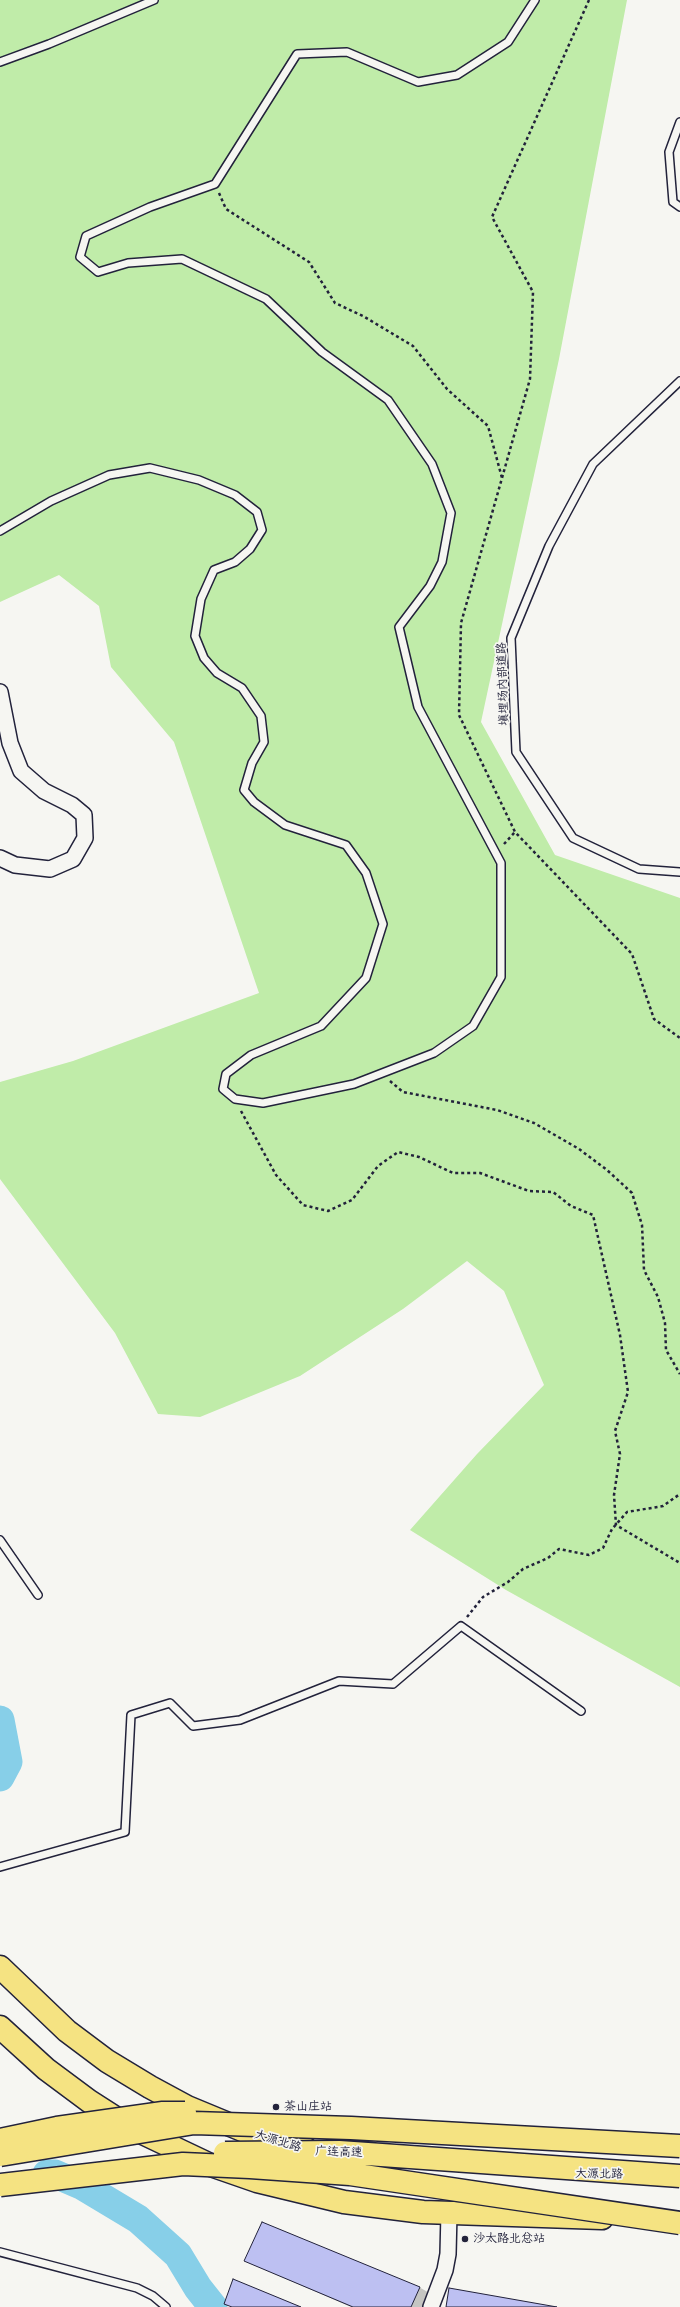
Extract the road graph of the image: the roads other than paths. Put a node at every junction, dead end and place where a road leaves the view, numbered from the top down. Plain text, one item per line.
1 (154, 0) edge
2 (535, 0) edge
3 (0, 62) edge
4 (680, 122) edge
5 (680, 207) edge
6 (680, 381) edge
7 (0, 531) edge
8 (0, 692) edge
9 (0, 858) edge
10 (680, 872) edge
11 (0, 1540) edge
12 (38, 1595) dead end
13 (581, 1710) dead end
14 (0, 1867) edge
15 (0, 1967) edge
16 (0, 2028) edge
17 (680, 2133) edge
18 (0, 2140) edge
19 (680, 2146) edge
20 (0, 2155) edge
21 (680, 2176) edge
22 (0, 2181) edge
23 (0, 2185) edge
24 (450, 2213) junction
25 (680, 2219) edge
26 (680, 2223) edge
27 (0, 2252) edge
28 (166, 2307) edge
29 (431, 2307) edge

1 - 3 lane
2 - 7 lane
4 - 5 lane
6 - 10 lane, 填埋场内部道路
8 - 9 street
11 - 12 lane
13 - 14 lane
15 - 21 main road, 大源北路
16 - 24 main road
17 - 18 main road, bridge
19 - 20 main road, bridge
21 - 22 main road, 广连高速, bridge
23 - 26 main road, bridge
24 - 25 main road
24 - 29 street
27 - 28 lane

